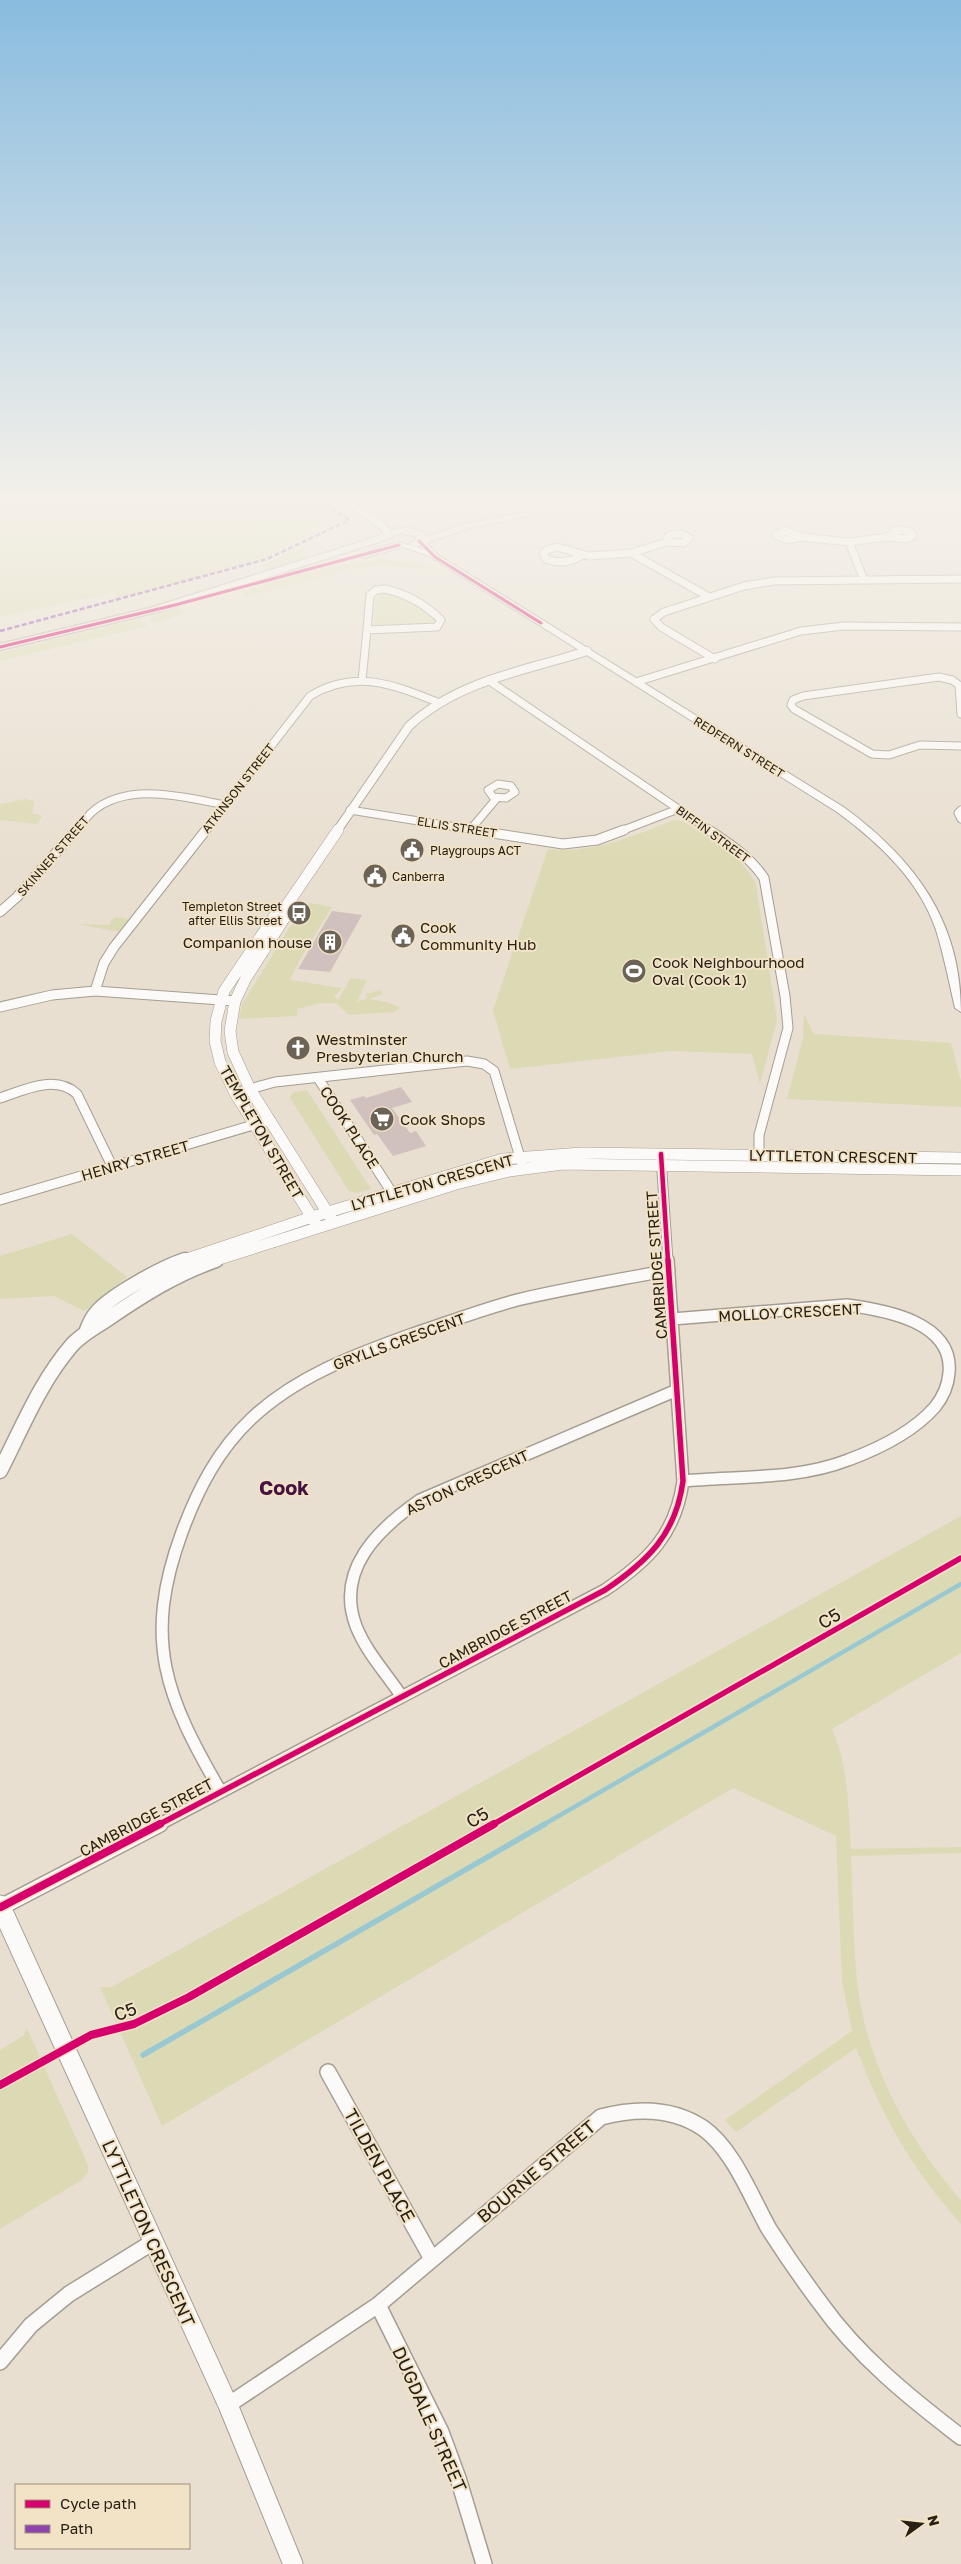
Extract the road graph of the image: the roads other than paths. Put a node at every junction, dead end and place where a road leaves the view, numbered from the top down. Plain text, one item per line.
1 (101, 623) edge
2 (367, 623) edge
3 (440, 623) edge
4 (540, 623) edge
5 (657, 623) edge
6 (961, 627) edge
7 (367, 630) junction
8 (0, 647) edge
9 (582, 649) junction
10 (715, 659) junction
11 (362, 680) junction
12 (488, 680) junction
13 (640, 685) junction
14 (438, 702) junction
15 (961, 714) edge
16 (961, 746) edge
17 (497, 798) dead end
18 (225, 805) junction
19 (678, 809) junction
20 (350, 810) junction
21 (961, 810) edge
22 (961, 818) edge
23 (470, 830) junction
24 (287, 905) junction
25 (0, 912) edge
26 (96, 991) junction
27 (220, 1000) junction
28 (235, 1001) junction
29 (0, 1007) edge
30 (961, 1008) edge
31 (318, 1078) junction
32 (250, 1089) junction
33 (235, 1093) junction
34 (0, 1098) edge
35 (270, 1120) junction
36 (255, 1124) junction
37 (961, 1158) edge
38 (661, 1160) junction
39 (759, 1161) junction
40 (521, 1162) junction
41 (112, 1166) junction
42 (961, 1170) edge
43 (394, 1197) junction
44 (0, 1200) edge
45 (327, 1212) junction
46 (315, 1222) junction
47 (334, 1223) junction
48 (669, 1270) junction
49 (672, 1319) junction
50 (677, 1390) junction
51 (0, 1471) edge
52 (683, 1480) junction
53 (402, 1697) junction
54 (221, 1792) junction
55 (0, 1906) edge
56 (328, 2072) dead end
57 (153, 2242) junction
58 (432, 2259) junction
59 (378, 2305) junction
60 (0, 2362) edge
61 (228, 2405) junction
62 (961, 2437) edge
63 (294, 2564) edge
64 (484, 2564) edge

1 - 8 main road
2 - 7 street
3 - 7 street
4 - 9 main road, REDFERN STREET
5 - 10 street
6 - 10 street
7 - 11 street
9 - 12 street, TEMPLETON STREET
9 - 13 main road, REDFERN STREET
10 - 13 street
11 - 14 street, ATKINSON STREET
11 - 18 street, ATKINSON STREET
12 - 14 street, TEMPLETON STREET
12 - 19 street, BIFFIN STREET
13 - 30 main road, REDFERN STREET
14 - 20 street, TEMPLETON STREET
15 - 16 street
17 - 23 street
18 - 25 street, SKINNER STREET
18 - 26 street, ATKINSON STREET
19 - 23 street, ELLIS STREET
19 - 39 street, BIFFIN STREET
20 - 23 street, ELLIS STREET
20 - 24 street, TEMPLETON STREET
21 - 22 street
24 - 27 street, TEMPLETON STREET
24 - 28 street, TEMPLETON STREET
26 - 27 street
26 - 29 street
27 - 28 street
27 - 33 street, TEMPLETON STREET
28 - 32 street, TEMPLETON STREET
31 - 32 street
31 - 40 street
31 - 43 street, COOK PLACE
32 - 33 street
32 - 35 street, TEMPLETON STREET
33 - 36 street, TEMPLETON STREET
34 - 41 street
35 - 36 street, HENRY STREET
35 - 45 street, TEMPLETON STREET
36 - 41 street, HENRY STREET
36 - 46 street, TEMPLETON STREET
37 - 39 street, LYTTLETON CRESCENT
38 - 39 street, LYTTLETON CRESCENT
38 - 40 street, LYTTLETON CRESCENT
38 - 48 street, CAMBRIDGE STREET
39 - 42 street, LYTTLETON CRESCENT
40 - 43 street, LYTTLETON CRESCENT
41 - 44 street, HENRY STREET
43 - 45 street, LYTTLETON CRESCENT
43 - 47 street, LYTTLETON CRESCENT
45 - 46 street, LYTTLETON CRESCENT
45 - 47 street, TEMPLETON STREET
46 - 47 street, LYTTLETON CRESCENT
46 - 51 street, LYTTLETON CRESCENT
48 - 49 street, CAMBRIDGE STREET
48 - 54 street, GRYLLS CRESCENT
49 - 50 street, CAMBRIDGE STREET
49 - 52 street, MOLLOY CRESCENT
50 - 52 street, CAMBRIDGE STREET
50 - 53 street, ASTON CRESCENT
52 - 53 street, CAMBRIDGE STREET
53 - 54 street, CAMBRIDGE STREET
54 - 55 street, CAMBRIDGE STREET
55 - 57 street, LYTTLETON CRESCENT
56 - 58 street, TILDEN PLACE
57 - 60 street
57 - 61 street, LYTTLETON CRESCENT
58 - 59 street, BOURNE STREET
58 - 62 street, BOURNE STREET
59 - 61 street, BOURNE STREET
59 - 64 street, DUGDALE STREET
61 - 63 street, LYTTLETON CRESCENT

